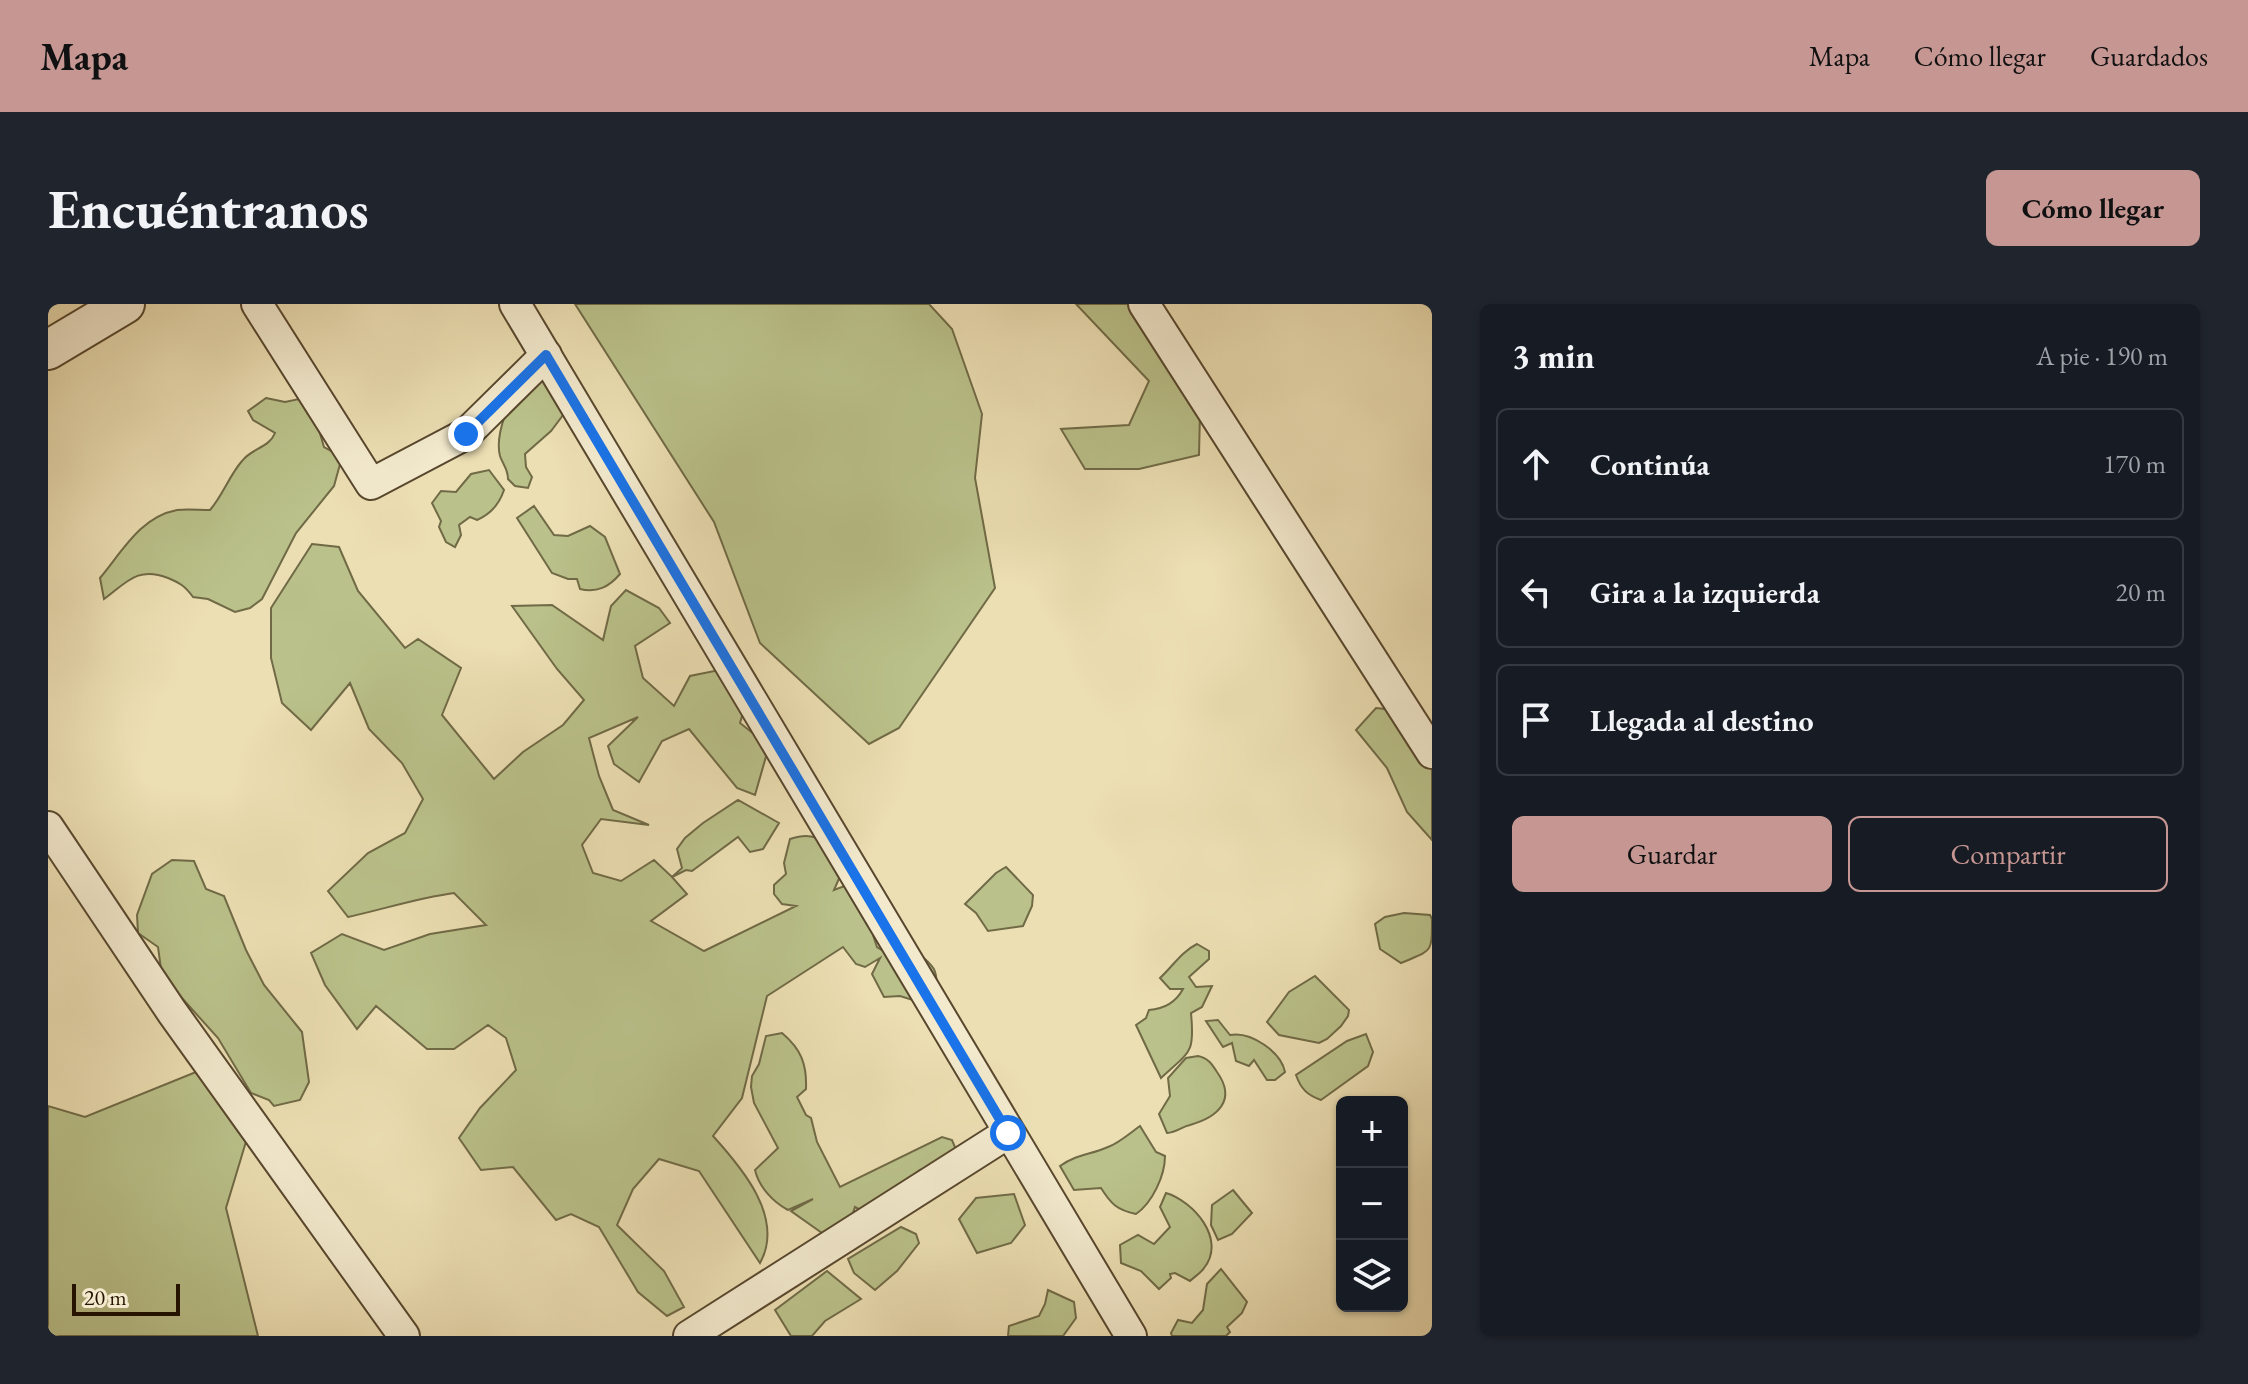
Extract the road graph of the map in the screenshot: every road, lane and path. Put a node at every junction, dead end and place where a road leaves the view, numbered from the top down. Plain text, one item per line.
1 (125, 304) edge
2 (257, 304) edge
3 (515, 304) edge
4 (1150, 306) edge
5 (48, 350) edge
6 (546, 355) junction
7 (1432, 753) edge
8 (48, 827) edge
9 (1008, 1133) junction
10 (404, 1336) edge
11 (689, 1336) edge
12 (1131, 1336) edge

1 - 5 street
2 - 6 street
3 - 6 street
4 - 7 street
6 - 9 street
8 - 10 street
9 - 11 street
9 - 12 street

